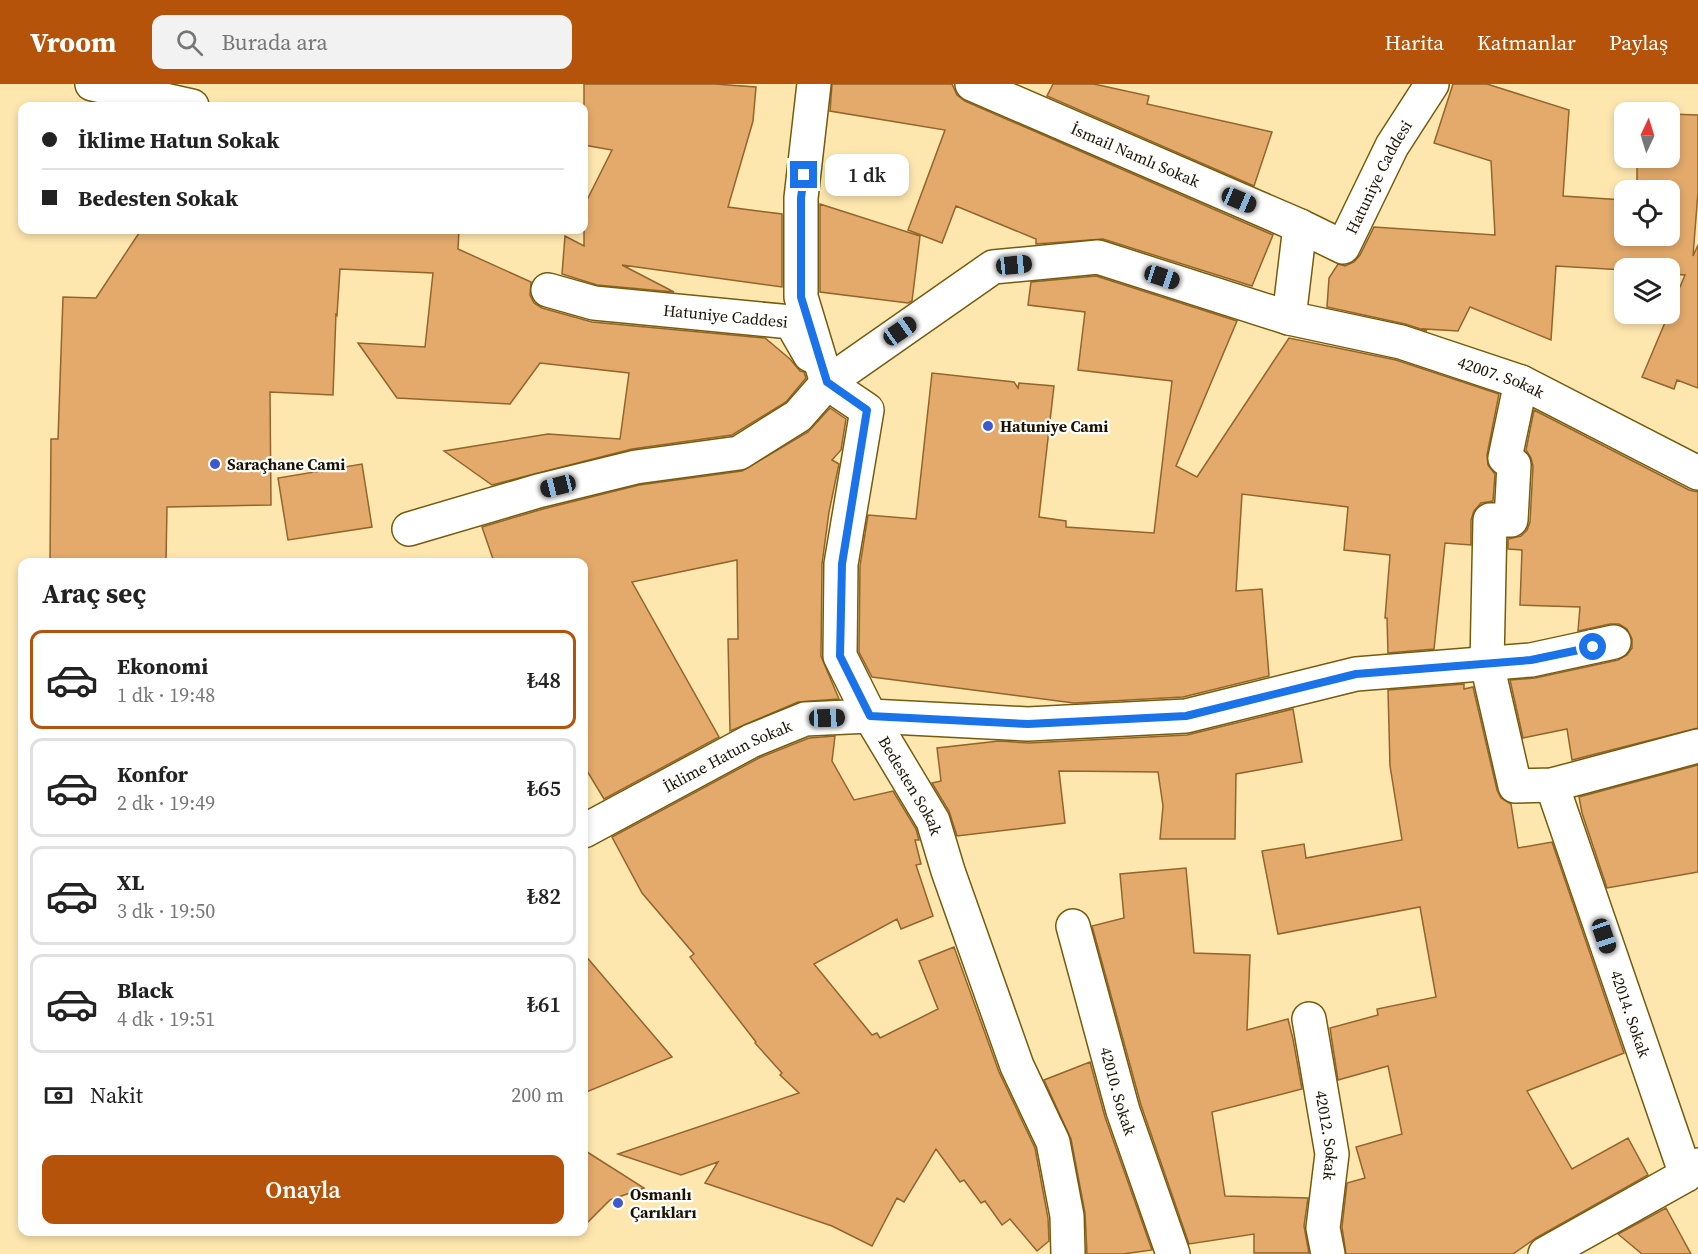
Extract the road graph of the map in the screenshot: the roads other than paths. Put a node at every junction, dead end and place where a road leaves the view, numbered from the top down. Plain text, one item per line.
1 (92, 84) edge
2 (814, 84) edge
3 (972, 84) edge
4 (1432, 84) edge
5 (174, 102) edge
6 (1300, 226) junction
7 (548, 290) dead end
8 (1289, 318) junction
9 (827, 382) junction
10 (1521, 382) junction
11 (1698, 473) edge
12 (409, 529) dead end
13 (1614, 642) dead end
14 (1487, 664) junction
15 (870, 716) junction
16 (1698, 746) edge
17 (1552, 785) junction
18 (588, 829) edge
19 (1073, 926) dead end
20 (1309, 1019) dead end
21 (1692, 1170) edge
22 (1068, 1254) edge
23 (1173, 1254) edge
24 (1328, 1254) edge
25 (1545, 1254) edge

1 - 5 street
2 - 9 street
3 - 6 street, İsmail Namlı Sokak
4 - 6 street, Hatuniye Caddesi
6 - 8 street
7 - 9 street, Hatuniye Caddesi
8 - 9 street
8 - 10 street, 42007. Sokak
9 - 12 street
9 - 15 street, Bedesten Sokak
10 - 11 street, 42007. Sokak
10 - 14 street
13 - 14 street, İklime Hatun Sokak
14 - 15 street, İklime Hatun Sokak
14 - 17 street
15 - 18 street, İklime Hatun Sokak
15 - 22 street, Bedesten Sokak
16 - 17 street
17 - 21 street, 42014. Sokak
19 - 23 street, 42010. Sokak
20 - 24 street, 42012. Sokak
21 - 25 street

